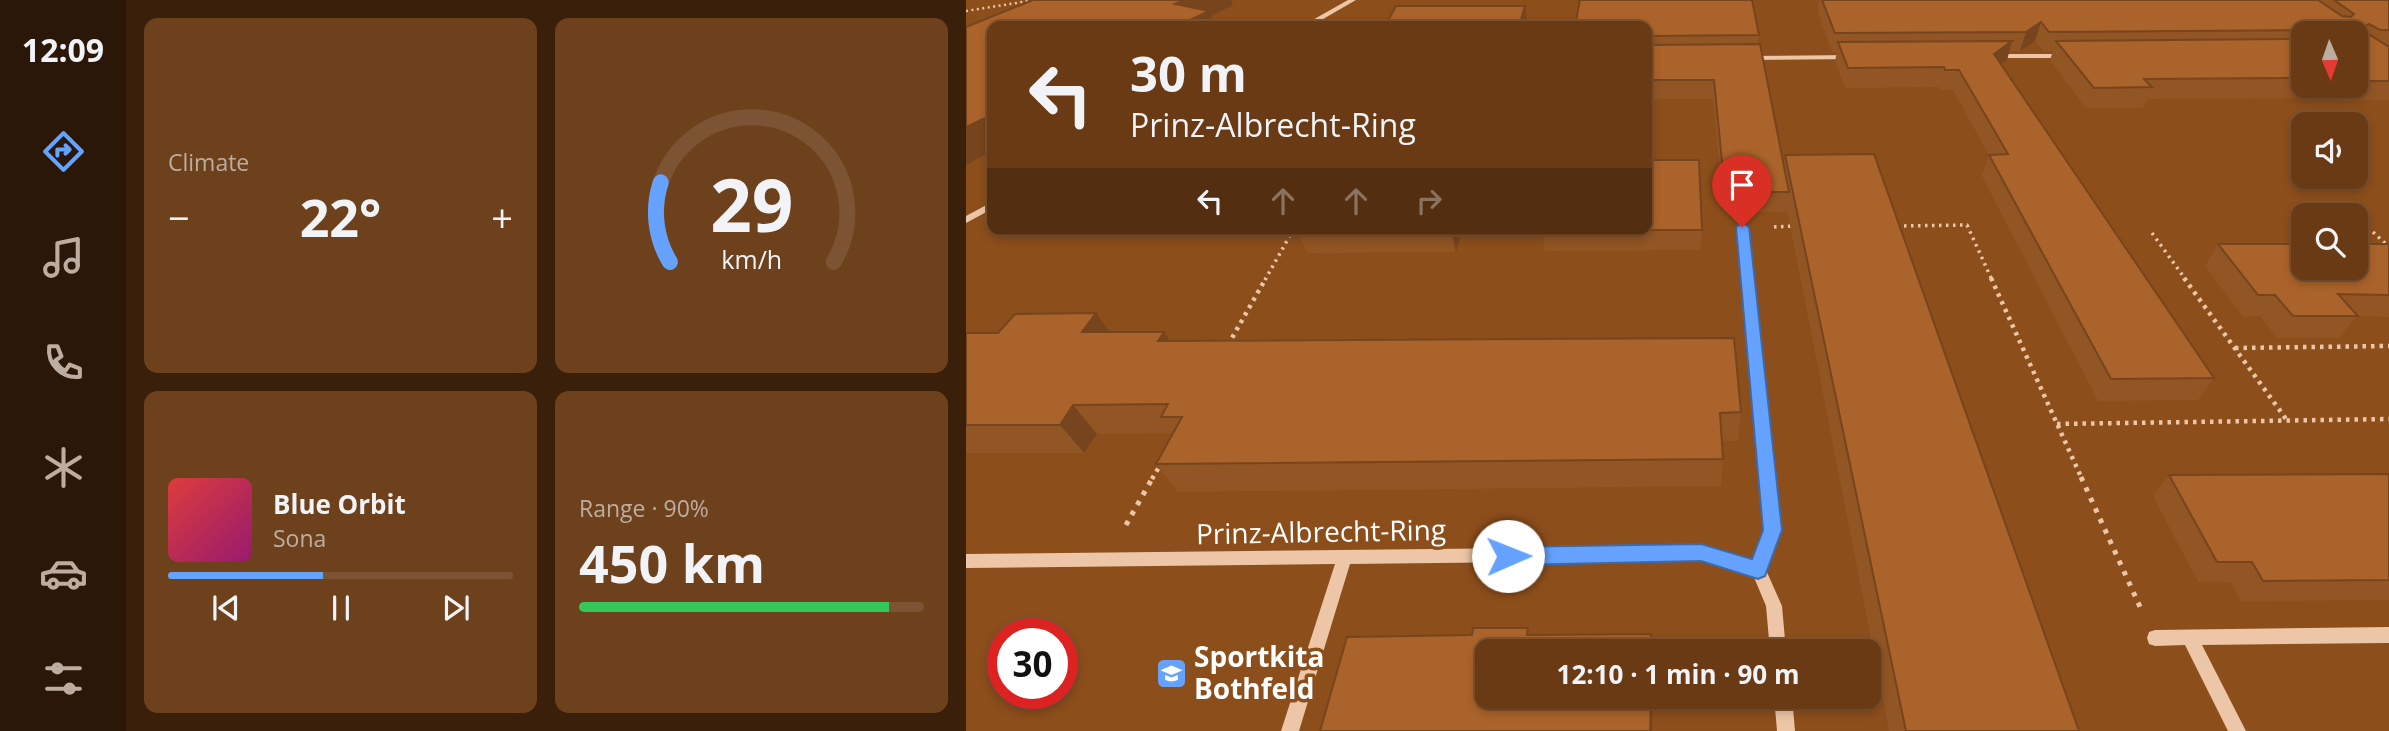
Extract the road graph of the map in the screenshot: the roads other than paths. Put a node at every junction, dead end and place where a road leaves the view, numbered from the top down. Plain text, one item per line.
1 (1353, 0) edge
2 (1315, 21) edge
3 (2080, 55) edge
4 (1982, 56) edge
5 (1856, 57) edge
6 (1745, 58) edge
7 (987, 208) edge
8 (966, 220) edge
9 (1742, 227) road end
10 (1344, 558) junction
11 (966, 561) edge
12 (1758, 570) junction
13 (2389, 635) edge
14 (2155, 638) road end
15 (2190, 638) junction
16 (1777, 639) edge
17 (1784, 709) edge
18 (1290, 731) edge
19 (1786, 731) edge
20 (2237, 731) edge

1 - 2 street
3 - 4 street
5 - 6 street
7 - 8 street
9 - 12 street
10 - 11 street, Prinz-Albrecht-Ring
10 - 12 street, Prinz-Albrecht-Ring
10 - 18 street
12 - 16 street
13 - 15 street
14 - 15 street
15 - 20 street
17 - 19 street

